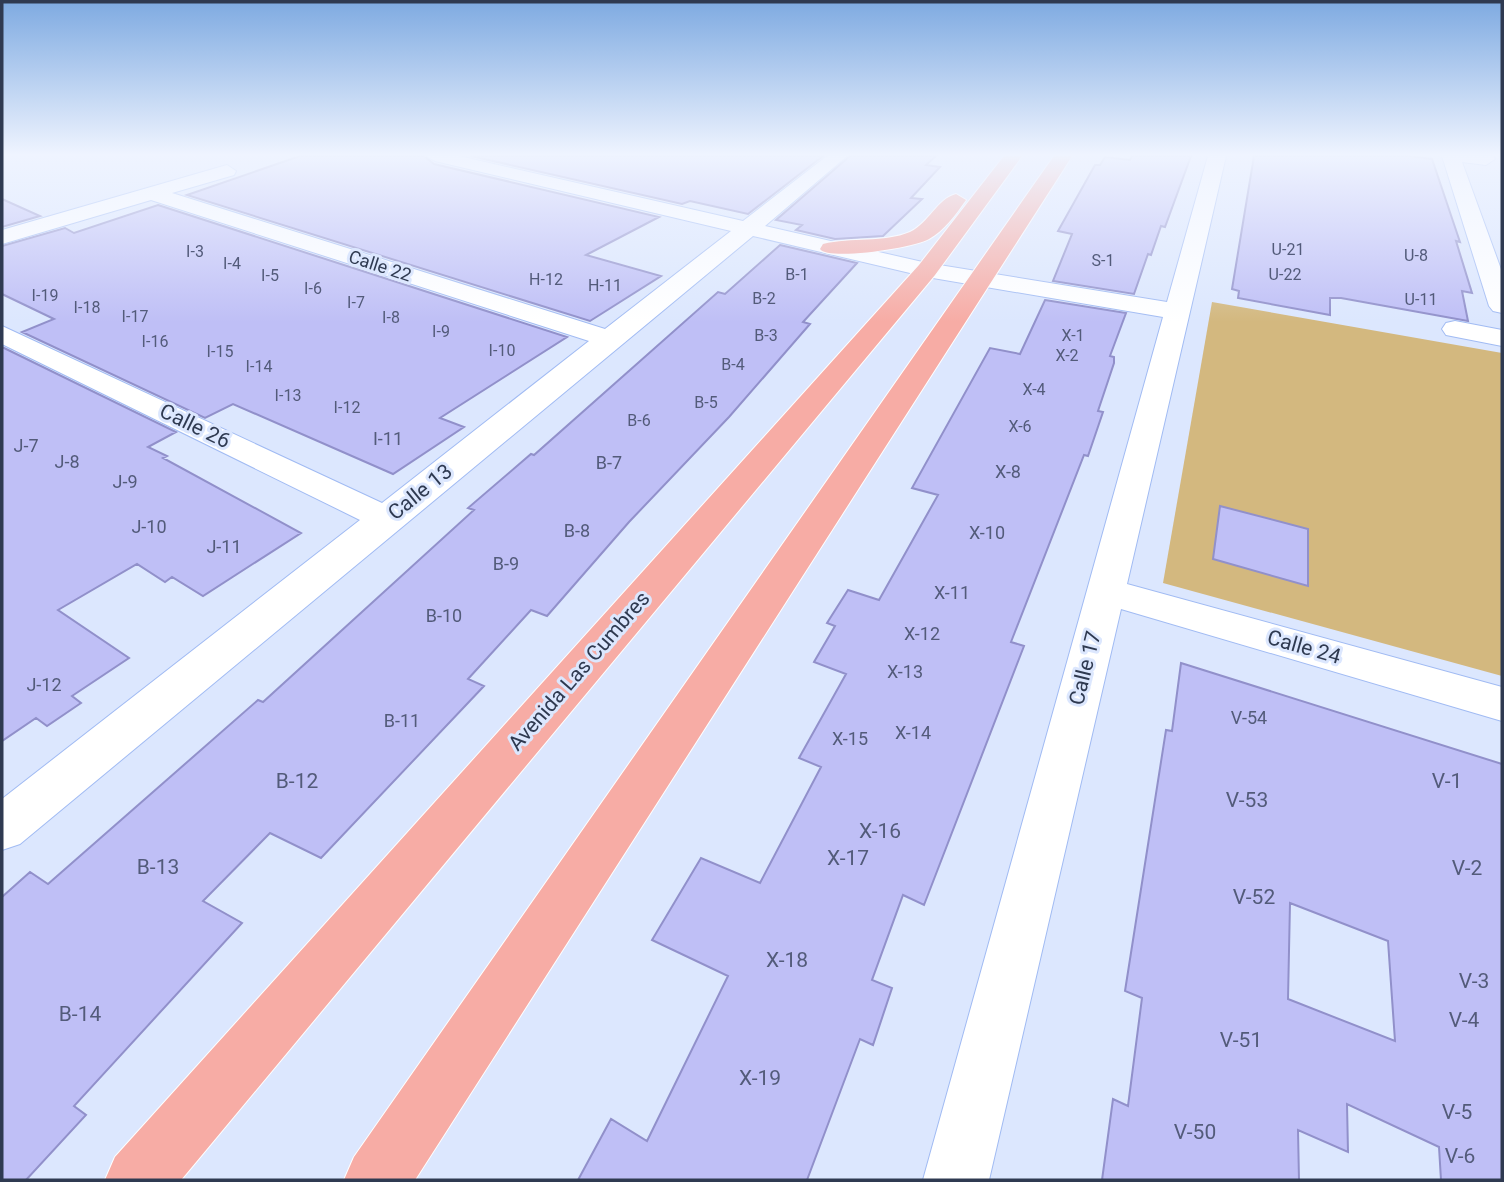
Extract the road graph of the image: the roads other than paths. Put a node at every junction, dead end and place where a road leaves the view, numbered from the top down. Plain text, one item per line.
1 (89, 211) edge
2 (207, 211) edge
3 (667, 211) edge
4 (769, 211) edge
5 (946, 211) edge
6 (971, 211) edge
7 (1026, 211) edge
8 (1202, 211) edge
9 (1470, 211) edge
10 (746, 230) junction
11 (2, 237) edge
12 (831, 249) junction
13 (927, 270) junction
14 (981, 278) junction
15 (1502, 306) edge
16 (1176, 311) junction
17 (1455, 329) dead end
18 (2, 334) edge
19 (1502, 338) edge
20 (611, 339) junction
21 (387, 519) junction
22 (1105, 591) junction
23 (1502, 704) edge
24 (2, 828) edge
25 (138, 1180) edge
26 (377, 1180) edge
27 (956, 1180) edge

1 - 11 street
2 - 20 street, Calle 22
3 - 10 street
4 - 10 street, Calle 13
5 - 12 highway
6 - 13 highway, Avenida Las Cumbres
7 - 14 highway
8 - 16 street, Calle 17
9 - 15 street
10 - 12 street
10 - 20 street, Calle 13
12 - 13 street
13 - 14 street
13 - 25 highway, Avenida Las Cumbres
14 - 16 street
14 - 26 highway
16 - 22 street, Calle 17
17 - 19 street
18 - 21 street, Calle 26
20 - 21 street, Calle 13
21 - 24 street, Calle 13
22 - 23 street, Calle 24
22 - 27 street, Calle 17

